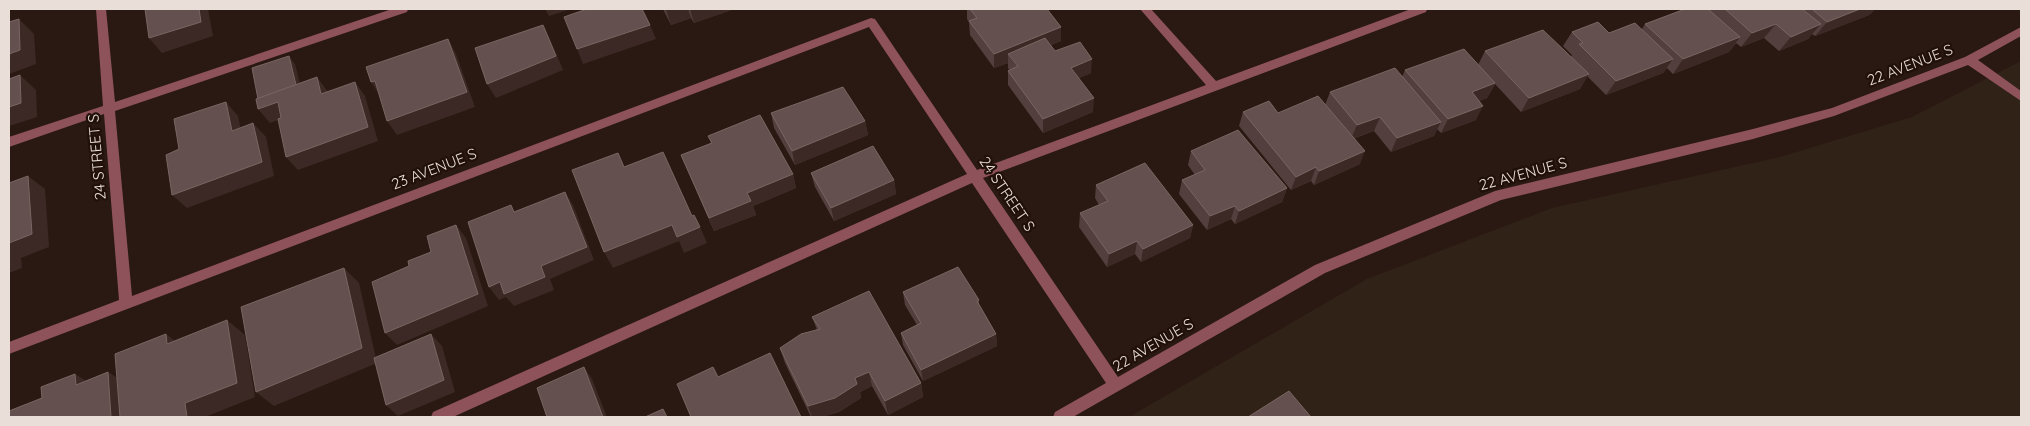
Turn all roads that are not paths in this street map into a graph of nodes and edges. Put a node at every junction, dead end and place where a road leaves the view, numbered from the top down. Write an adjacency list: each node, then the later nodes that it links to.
1 (101, 9): 10 (street, 24 STREET S)
2 (403, 9): 10 (street)
3 (1145, 9): 8 (street)
4 (1422, 9): 8 (street)
5 (871, 22): 12 (street, 24 STREET S); 13 (street, 23 AVENUE S)
6 (2021, 31): 7 (street, 22 AVENUE S)
7 (1969, 60): 9 (street); 15 (street, 22 AVENUE S)
8 (1214, 87): 12 (street)
9 (2021, 97)
10 (109, 108): 11 (street); 13 (street, 24 STREET S)
11 (9, 142)
12 (975, 176): 15 (street, 24 STREET S); 16 (street)
13 (126, 303): 14 (street, 23 AVENUE S)
14 (9, 348)
15 (1115, 385): 17 (street, 22 AVENUE S)
16 (438, 417)
17 (1060, 417)

